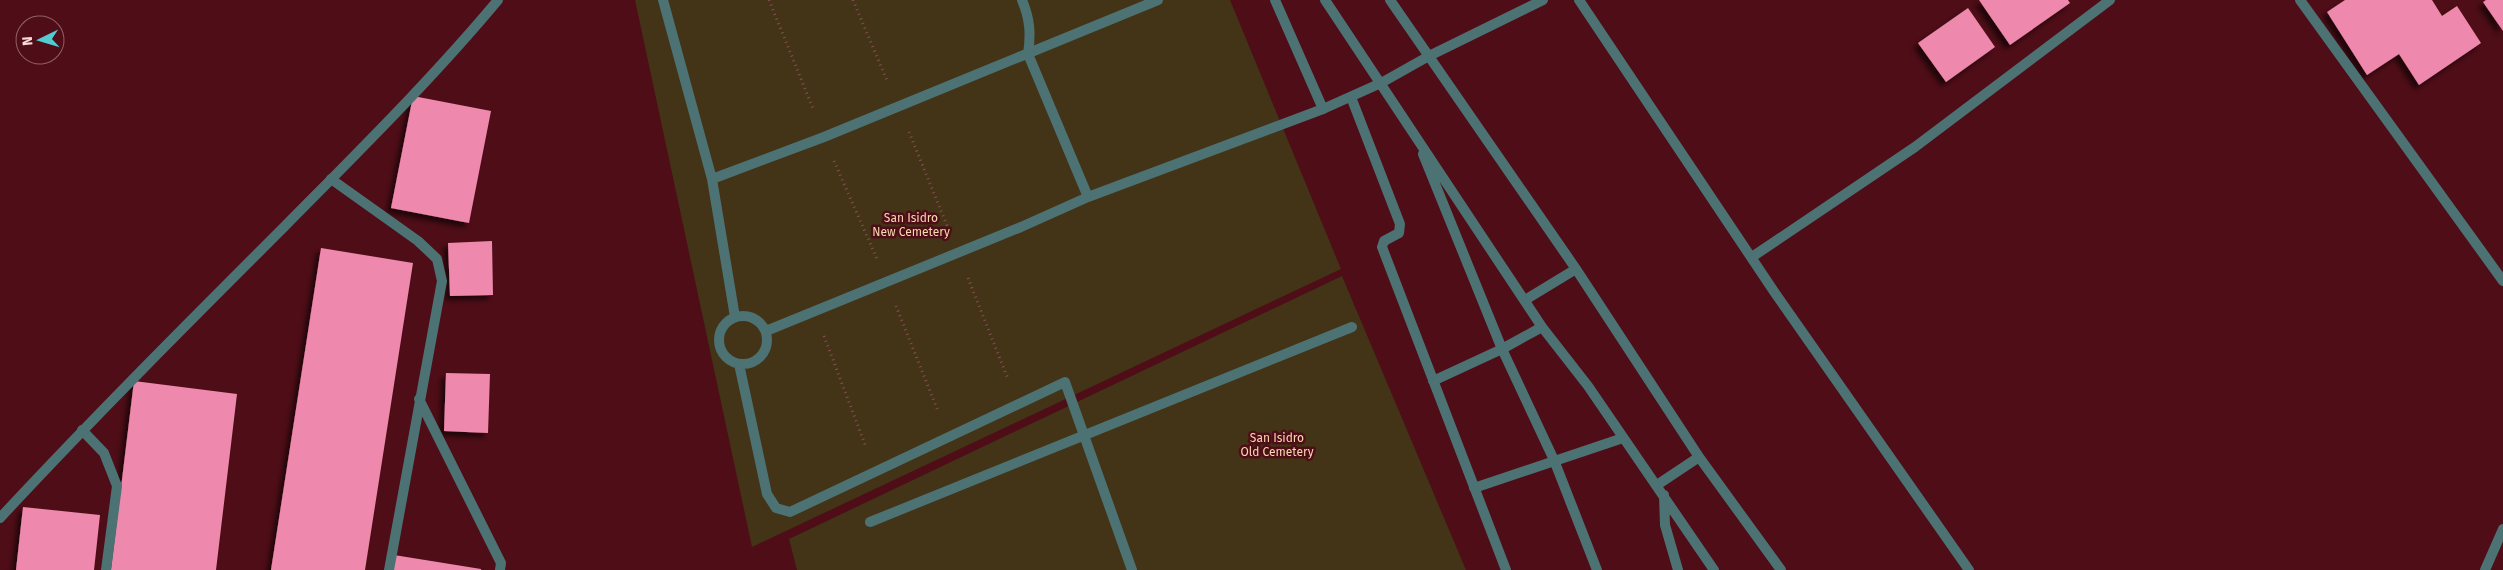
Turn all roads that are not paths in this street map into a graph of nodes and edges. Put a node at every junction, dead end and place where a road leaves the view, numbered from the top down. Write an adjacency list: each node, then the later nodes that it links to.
1 (498, 0): 18 (street)
2 (664, 0): 19 (street)
3 (1022, 0): 12 (street)
4 (1158, 0): 12 (street)
5 (1275, 0): 16 (street)
6 (1325, 0): 14 (street)
7 (1390, 0): 13 (street)
8 (1543, 0): 13 (street)
9 (1579, 0): 21 (street)
10 (2110, 0): 21 (street)
11 (2300, 0): 23 (street)
12 (1028, 54): 19 (street); 20 (street)
13 (1429, 56): 14 (street); 22 (street)
14 (1381, 82): 15 (street); 17 (street)
15 (1351, 97): 16 (street); 31 (street)
16 (1322, 109): 20 (street)
17 (1413, 131): 24 (street); 29 (street)
18 (332, 179): 32 (street); 33 (street)
19 (712, 179): 25 (street)
20 (1088, 197): 28 (street)
21 (1752, 257): 52 (street)
22 (1576, 269): 24 (street); 36 (street)
23 (2503, 280)
24 (1525, 300): 27 (street)
25 (735, 317): 28 (street); 30 (street)
26 (1352, 327): 34 (street)
27 (1542, 327): 29 (street); 35 (street)
28 (766, 331): 30 (street)
29 (1502, 349): 31 (street); 37 (street)
30 (739, 364): 34 (street)
31 (1433, 381): 38 (street)
32 (419, 400): 44 (street); 45 (street)
33 (82, 430): 40 (street); 43 (street)
34 (1083, 434): 41 (street); 46 (street)
35 (1623, 438): 37 (street); 39 (street)
36 (1699, 457): 39 (street); 51 (street)
37 (1554, 460): 38 (street); 48 (street)
38 (1474, 488): 47 (street)
39 (1660, 490): 49 (street); 50 (street)
40 (0, 518)
41 (870, 522)
42 (2503, 529): 53 (street)
43 (106, 570)
44 (389, 570)
45 (500, 570)
46 (1132, 570)
47 (1506, 570)
48 (1597, 570)
49 (1678, 570)
50 (1714, 570)
51 (1781, 570)
52 (1969, 570)
53 (2485, 570)

